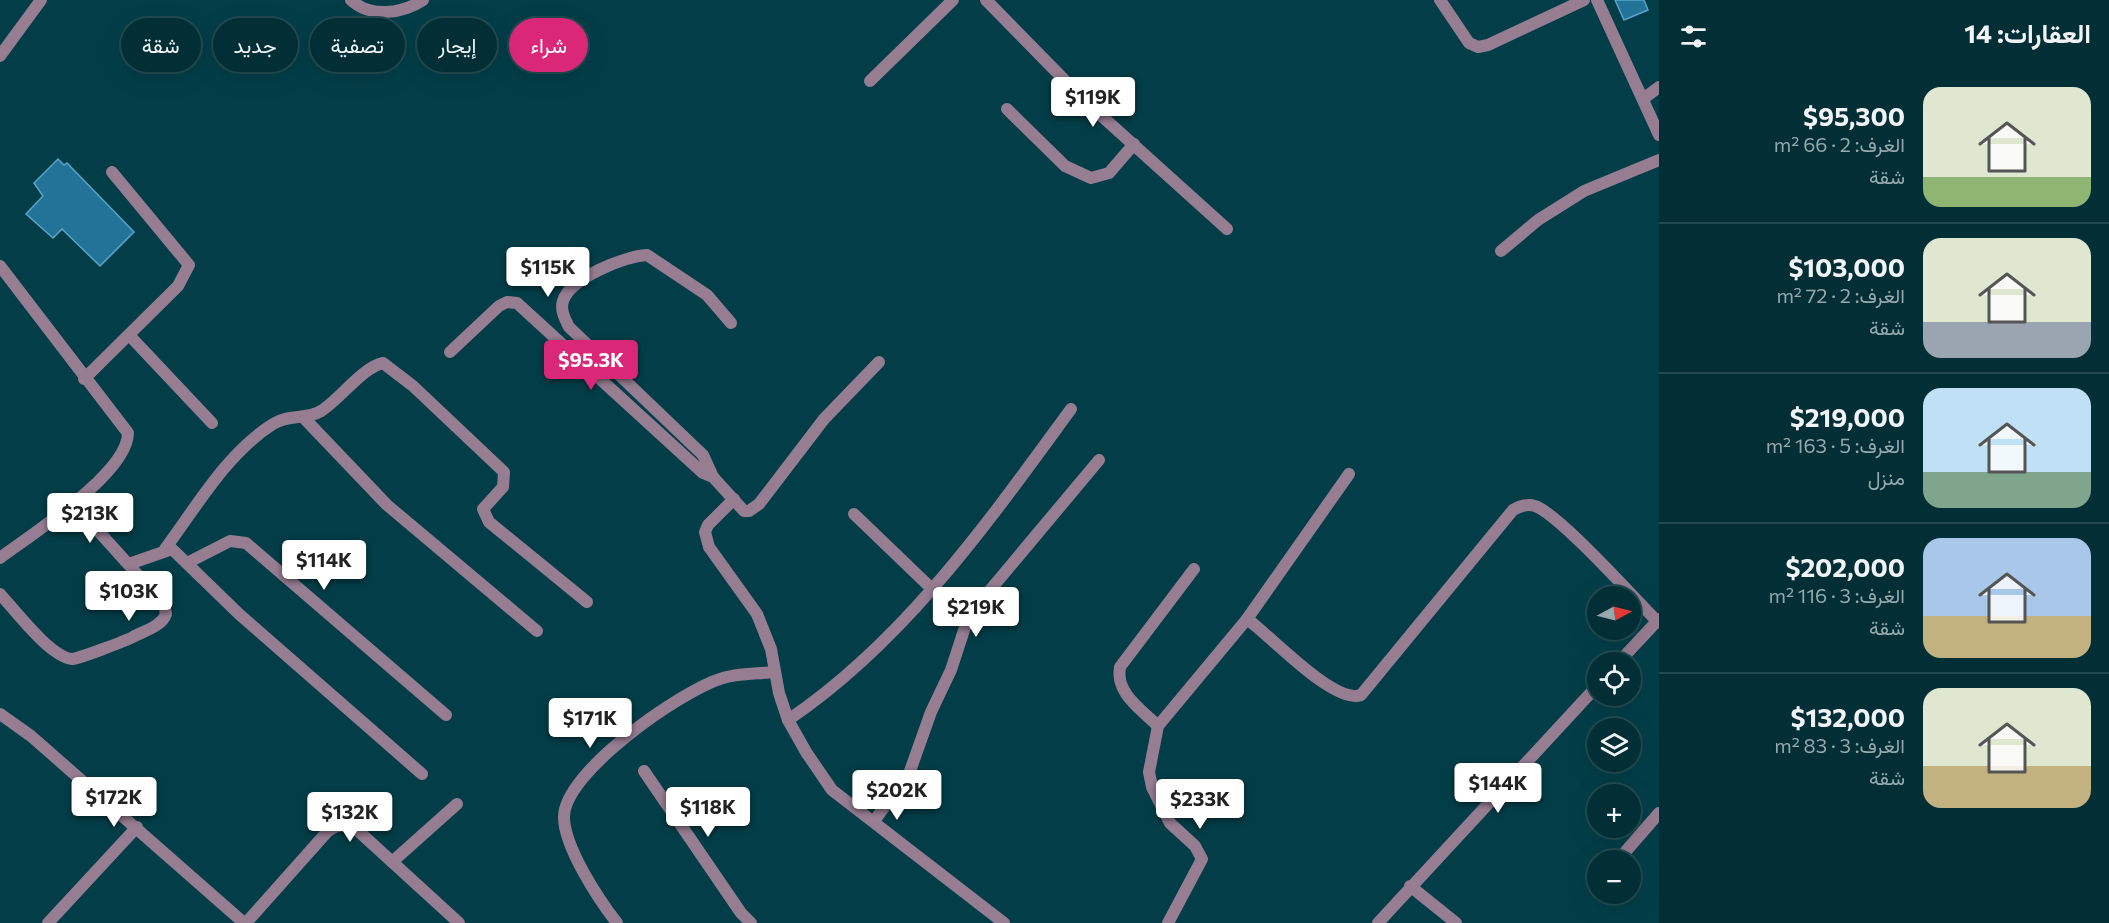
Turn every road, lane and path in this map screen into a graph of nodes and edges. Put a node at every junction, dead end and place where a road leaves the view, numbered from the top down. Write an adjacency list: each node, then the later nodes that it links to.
1 (41, 0): 9 (street)
2 (351, 0): 3 (street)
3 (423, 0)
4 (953, 0): 10 (street)
5 (986, 0): 15 (street)
6 (1440, 0): 7 (street)
7 (1584, 0)
8 (1597, 0): 12 (street)
9 (0, 56)
10 (870, 81)
11 (1659, 87): 12 (street)
12 (1643, 99): 14 (street)
13 (1006, 109): 15 (street)
14 (1659, 135)
15 (1134, 144): 18 (street)
16 (1659, 160): 19 (street)
17 (112, 172): 22 (street)
18 (1227, 229)
19 (1501, 251)
20 (0, 266): 25 (street)
21 (731, 323): 31 (street)
22 (129, 335): 25 (street); 28 (street)
23 (450, 352): 31 (street)
24 (879, 362): 32 (street)
25 (84, 379): 33 (street)
26 (1071, 409): 40 (street)
27 (303, 417): 35 (street); 42 (street); 45 (street)
28 (212, 423)
29 (1099, 460): 57 (street)
30 (1349, 474): 43 (street)
31 (712, 477): 32 (street)
32 (734, 499): 47 (street)
33 (74, 504): 36 (street); 38 (street)
34 (854, 514): 40 (street)
35 (165, 549): 37 (street); 38 (street)
36 (0, 558)
37 (187, 562): 50 (street); 54 (street)
38 (129, 564): 41 (street)
39 (1194, 569): 52 (street)
40 (931, 588): 51 (street)
41 (0, 594)
42 (587, 602)
43 (1246, 619): 44 (street); 52 (street)
44 (1658, 620): 46 (street)
45 (537, 631)
46 (1628, 652)
47 (774, 672): 51 (street); 65 (street)
48 (1587, 697): 61 (street)
49 (0, 714): 58 (street)
50 (447, 716)
51 (788, 720): 57 (street)
52 (1158, 726): 68 (street)
53 (644, 771): 66 (street)
54 (422, 774)
55 (457, 804): 60 (street)
56 (1659, 813): 59 (street)
57 (874, 821): 67 (street)
58 (137, 827): 62 (street); 63 (street)
59 (1627, 850)
60 (392, 861): 63 (street); 64 (street)
61 (1410, 886): 69 (street); 70 (street)
62 (48, 923)
63 (245, 923)
64 (459, 923)
65 (617, 923)
66 (751, 923)
67 (1004, 923)
68 (1168, 923)
69 (1378, 923)
70 (1456, 923)

